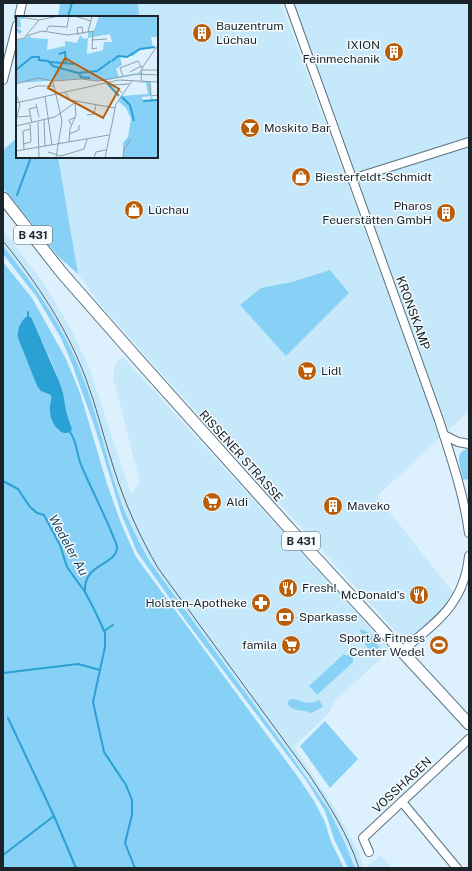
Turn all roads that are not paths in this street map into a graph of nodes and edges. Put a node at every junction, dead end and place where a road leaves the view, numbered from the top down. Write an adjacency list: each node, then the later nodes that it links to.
1 (22, 3): 3 (street)
2 (288, 3): 7 (street, KRONSKAMP)
3 (19, 16)
4 (16, 29): 5 (street)
5 (3, 80)
6 (469, 142): 7 (street)
7 (352, 179): 9 (street, KRONSKAMP)
8 (3, 198): 14 (main road, RISSENER STRASSE / B 431)
9 (444, 435): 10 (street); 11 (street, KRONSKAMP)
10 (467, 443): 11 (street)
11 (452, 462): 12 (street, KRONSKAMP)
12 (469, 533)
13 (469, 556): 14 (street)
14 (402, 651): 15 (main road, RISSENER STRASSE / B 431)
15 (469, 724)
16 (469, 739): 17 (street, VOSSHAGEN)
17 (402, 802): 18 (street, VOSSHAGEN); 19 (street)
18 (369, 852)
19 (457, 868)

